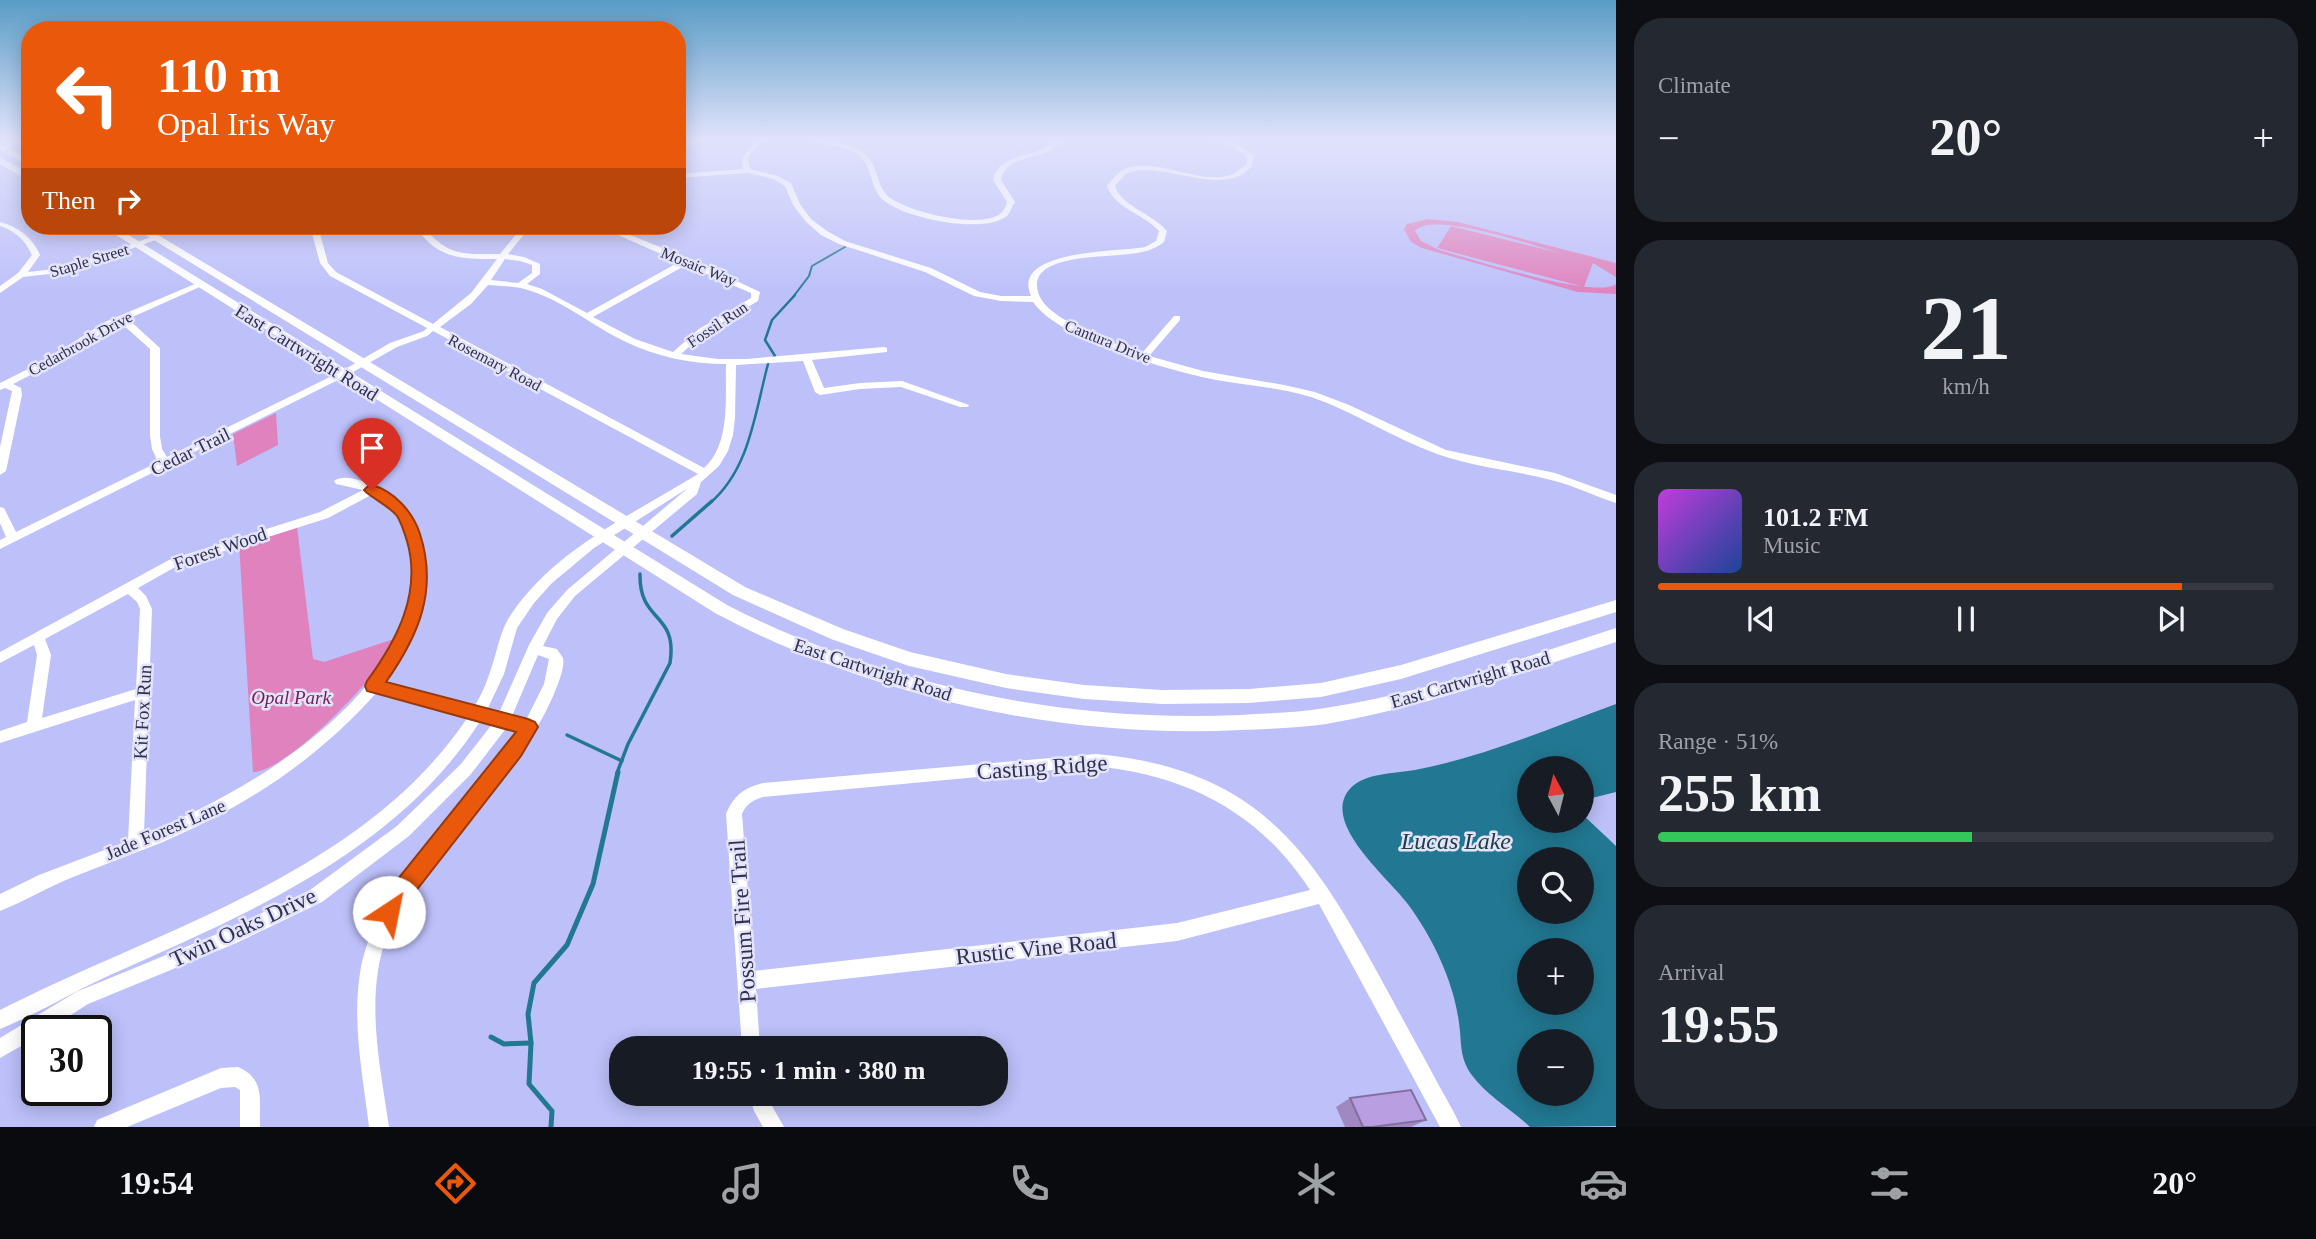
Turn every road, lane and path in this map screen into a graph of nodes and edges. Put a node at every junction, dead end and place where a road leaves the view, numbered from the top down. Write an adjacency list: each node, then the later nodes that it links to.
1 (790, 192): 24 (street)
2 (880, 192): 3 (street)
3 (1004, 192)
4 (1112, 192): 24 (street)
5 (0, 223): 6 (street)
6 (21, 234)
7 (22, 235): 18 (street)
8 (122, 235): 15 (main road, East Cartwright Road)
9 (152, 235): 14 (main road, East Cartwright Road)
10 (316, 235): 28 (street, Rosemary Road)
11 (424, 235): 16 (street)
12 (516, 235): 16 (street, Cedar Trail)
13 (624, 235): 17 (street, Mosaic Way)
14 (157, 238): 15 (street, Staple Street); 34 (main road, East Cartwright Road)
15 (138, 245): 18 (street, Staple Street); 20 (main road, East Cartwright Road)
16 (501, 258): 19 (street, Cedar Trail); 21 (street)
17 (687, 261): 23 (street, Mosaic Way); 25 (street)
18 (21, 275): 22 (street)
19 (486, 282): 21 (street); 28 (street, Cedar Trail)
20 (200, 285): 26 (street, Cedarbrook Drive); 35 (main road, East Cartwright Road)
21 (520, 285): 25 (street)
22 (0, 290)
23 (756, 292): 30 (street, Fossil Run)
24 (1033, 299): 32 (street, Cantura Drive)
25 (586, 317): 30 (street)
26 (121, 318): 36 (street, Cedarbrook Drive); 38 (street)
27 (1177, 318): 32 (street)
28 (428, 332): 34 (street, Cedar Trail); 40 (street, Rosemary Road)
29 (884, 350): 31 (street)
30 (675, 355): 33 (street)
31 (806, 356): 33 (street); 37 (street)
32 (1144, 356): 44 (street, Cantura Drive)
33 (731, 361): 40 (street, Twin Oaks Drive)
34 (362, 364): 35 (street, Cedar Trail); 46 (main road, East Cartwright Road)
35 (343, 374): 38 (street, Cedar Trail); 48 (main road, East Cartwright Road)
36 (3, 386): 39 (street)
37 (964, 405)
38 (164, 463): 49 (street, Cedar Trail)
39 (0, 471)
40 (705, 473): 42 (street, Twin Oaks Drive)
41 (340, 481): 43 (street, Jade Forest Lane)
42 (695, 482): 46 (street, Twin Oaks Drive); 47 (street, Twin Oaks Drive)
43 (372, 490): 52 (street, Forest Wood); 58 (street, Jade Forest Lane)
44 (1616, 499)
45 (0, 511): 49 (street)
46 (626, 523): 47 (main road, East Cartwright Road); 48 (street, Twin Oaks Drive)
47 (643, 535): 51 (street, Twin Oaks Drive); 53 (main road, East Cartwright Road)
48 (605, 537): 51 (main road, East Cartwright Road); 60 (street, Twin Oaks Drive)
49 (13, 538): 50 (street, Cedar Trail)
50 (0, 545)
51 (625, 549): 54 (main road, East Cartwright Road); 56 (street, Twin Oaks Drive)
52 (128, 587): 55 (street, Forest Wood); 59 (street, Kit Fox Run)
53 (1616, 606)
54 (1616, 635)
55 (38, 637): 57 (street, Forest Wood); 62 (street)
56 (534, 649): 61 (street, Twin Oaks Drive); 63 (street)
57 (0, 658)
58 (374, 686): 60 (street); 66 (street, Jade Forest Lane)
59 (143, 692): 62 (street); 66 (street, Kit Fox Run)
60 (479, 714): 61 (street); 70 (street, Twin Oaks Drive)
61 (503, 720): 63 (street); 72 (street, Twin Oaks Drive)
62 (34, 726): 64 (street)
63 (528, 727): 76 (street)
64 (0, 737)
65 (743, 797): 67 (street, Casting Ridge); 69 (street, Possum Fire Trail)
66 (136, 844): 68 (street, Jade Forest Lane)
67 (1323, 895): 69 (street, Rustic Vine Road); 78 (street, Casting Ridge)
68 (0, 903)
69 (746, 981): 71 (street, Possum Fire Trail)
70 (0, 1020)
71 (750, 1036)
72 (0, 1049)
73 (763, 1106): 77 (street)
74 (106, 1127): 75 (street)
75 (250, 1127)
76 (379, 1127)
77 (774, 1127)
78 (1451, 1127)

